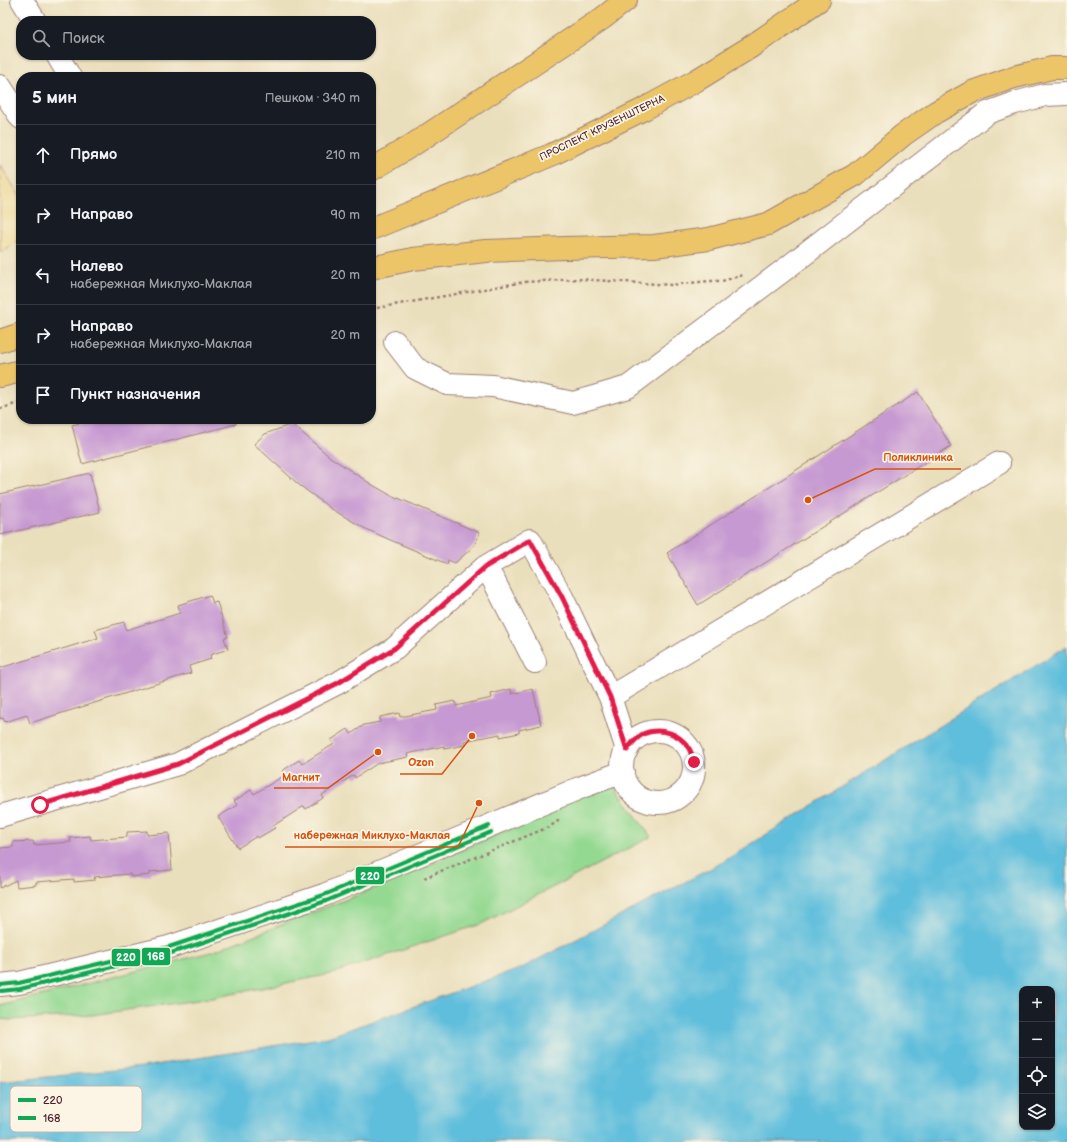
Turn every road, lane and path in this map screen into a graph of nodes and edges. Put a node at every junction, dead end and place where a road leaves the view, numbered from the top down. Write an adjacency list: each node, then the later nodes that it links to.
1 (22, 0): 5 (street)
2 (603, 0): 12 (main road)
3 (626, 0): 12 (main road)
4 (819, 0): 14 (main road, ПРОСПЕКТ КРУЗЕНШТЕРНА)
5 (32, 16)
6 (60, 60): 8 (street)
7 (1067, 68): 15 (main road)
8 (67, 72)
9 (0, 86): 11 (street)
10 (1067, 94): 18 (street)
11 (16, 110)
12 (414, 144): 13 (main road)
13 (376, 167)
14 (376, 227)
15 (376, 267)
16 (16, 336): 17 (main road)
17 (0, 341)
18 (395, 342)
19 (16, 371): 20 (main road)
20 (0, 376)
21 (16, 404): 22 (path)
22 (0, 409)
23 (999, 463): 26 (street)
24 (485, 567): 25 (street); 26 (street); 30 (street)
25 (535, 662)
26 (610, 697): 27 (street)
27 (627, 750): 28 (street); 28 (street)
28 (623, 772): 32 (street)
29 (566, 814): 31 (path)
30 (0, 816)
31 (424, 878)
32 (0, 985)

